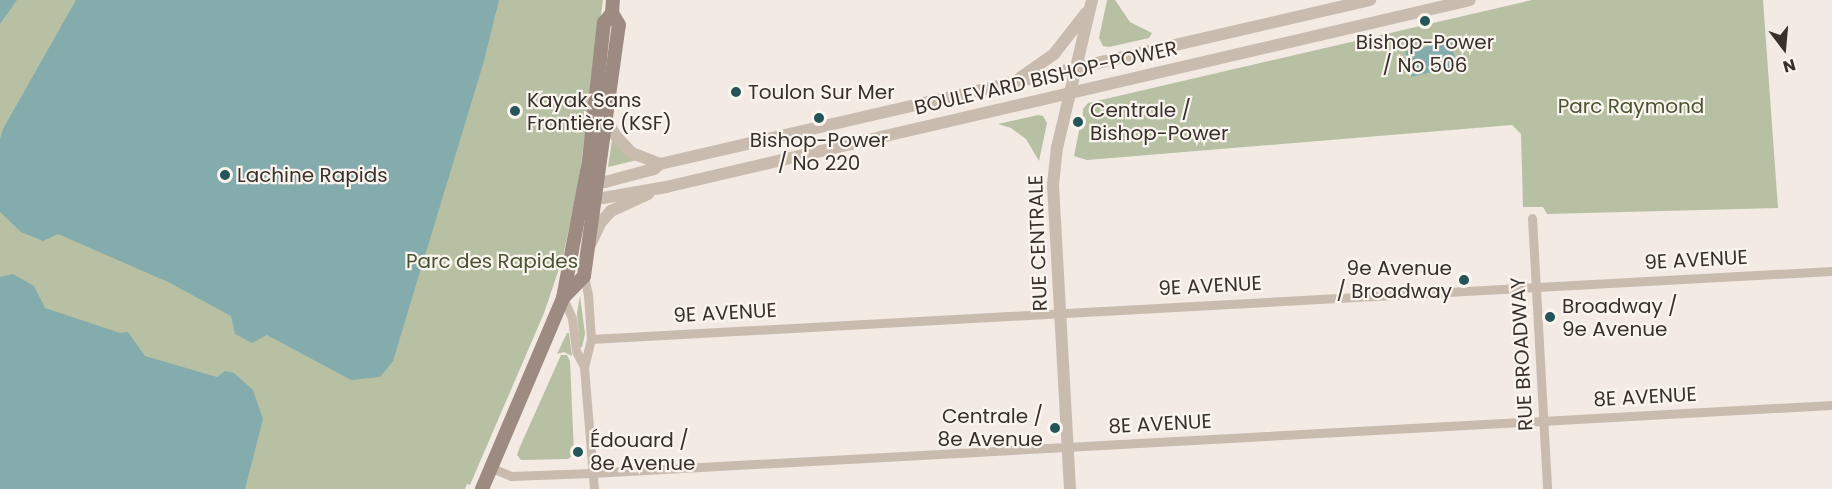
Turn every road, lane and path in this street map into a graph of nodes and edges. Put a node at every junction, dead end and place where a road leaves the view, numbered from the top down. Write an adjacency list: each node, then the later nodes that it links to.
1 (1370, 0): 5 (street, BOULEVARD BISHOP-POWER)
2 (1470, 0): 7 (street, BOULEVARD BISHOP-POWER)
3 (1091, 2): 5 (street, RUE CENTRALE); 6 (street)
4 (613, 6): 8 (main road); 10 (main road)
5 (1075, 69): 6 (street, BOULEVARD BISHOP-POWER); 7 (street, RUE CENTRALE)
6 (1007, 85): 9 (street, BOULEVARD BISHOP-POWER)
7 (1069, 93): 11 (street, BOULEVARD BISHOP-POWER); 19 (street, RUE CENTRALE)
8 (607, 121): 9 (street); 10 (main road)
9 (660, 164): 10 (street, BOULEVARD BISHOP-POWER)
10 (592, 181): 12 (main road)
11 (663, 188): 12 (street, BOULEVARD BISHOP-POWER); 14 (street)
12 (587, 200): 14 (main road); 18 (main road)
13 (1533, 218): 17 (street, RUE BROADWAY)
14 (587, 252): 16 (main road)
15 (1832, 271): 17 (street, 9E AVENUE)
16 (584, 276): 18 (main road); 20 (street)
17 (1536, 287): 19 (street, 9E AVENUE); 23 (street, RUE BROADWAY)
18 (563, 298): 21 (street); 25 (main road)
19 (1060, 313): 20 (street, 9E AVENUE); 24 (street, RUE CENTRALE)
20 (591, 339): 21 (street)
21 (584, 367): 26 (street)
22 (1832, 405): 23 (street, 8E AVENUE)
23 (1543, 421): 24 (street, 8E AVENUE); 30 (street, RUE BROADWAY)
24 (1068, 447): 26 (street, 8E AVENUE); 29 (street, RUE CENTRALE)
25 (492, 468): 26 (street, 8E AVENUE); 27 (main road)
26 (592, 473): 28 (street)
27 (482, 489)
28 (594, 489)
29 (1070, 489)
30 (1547, 489)

